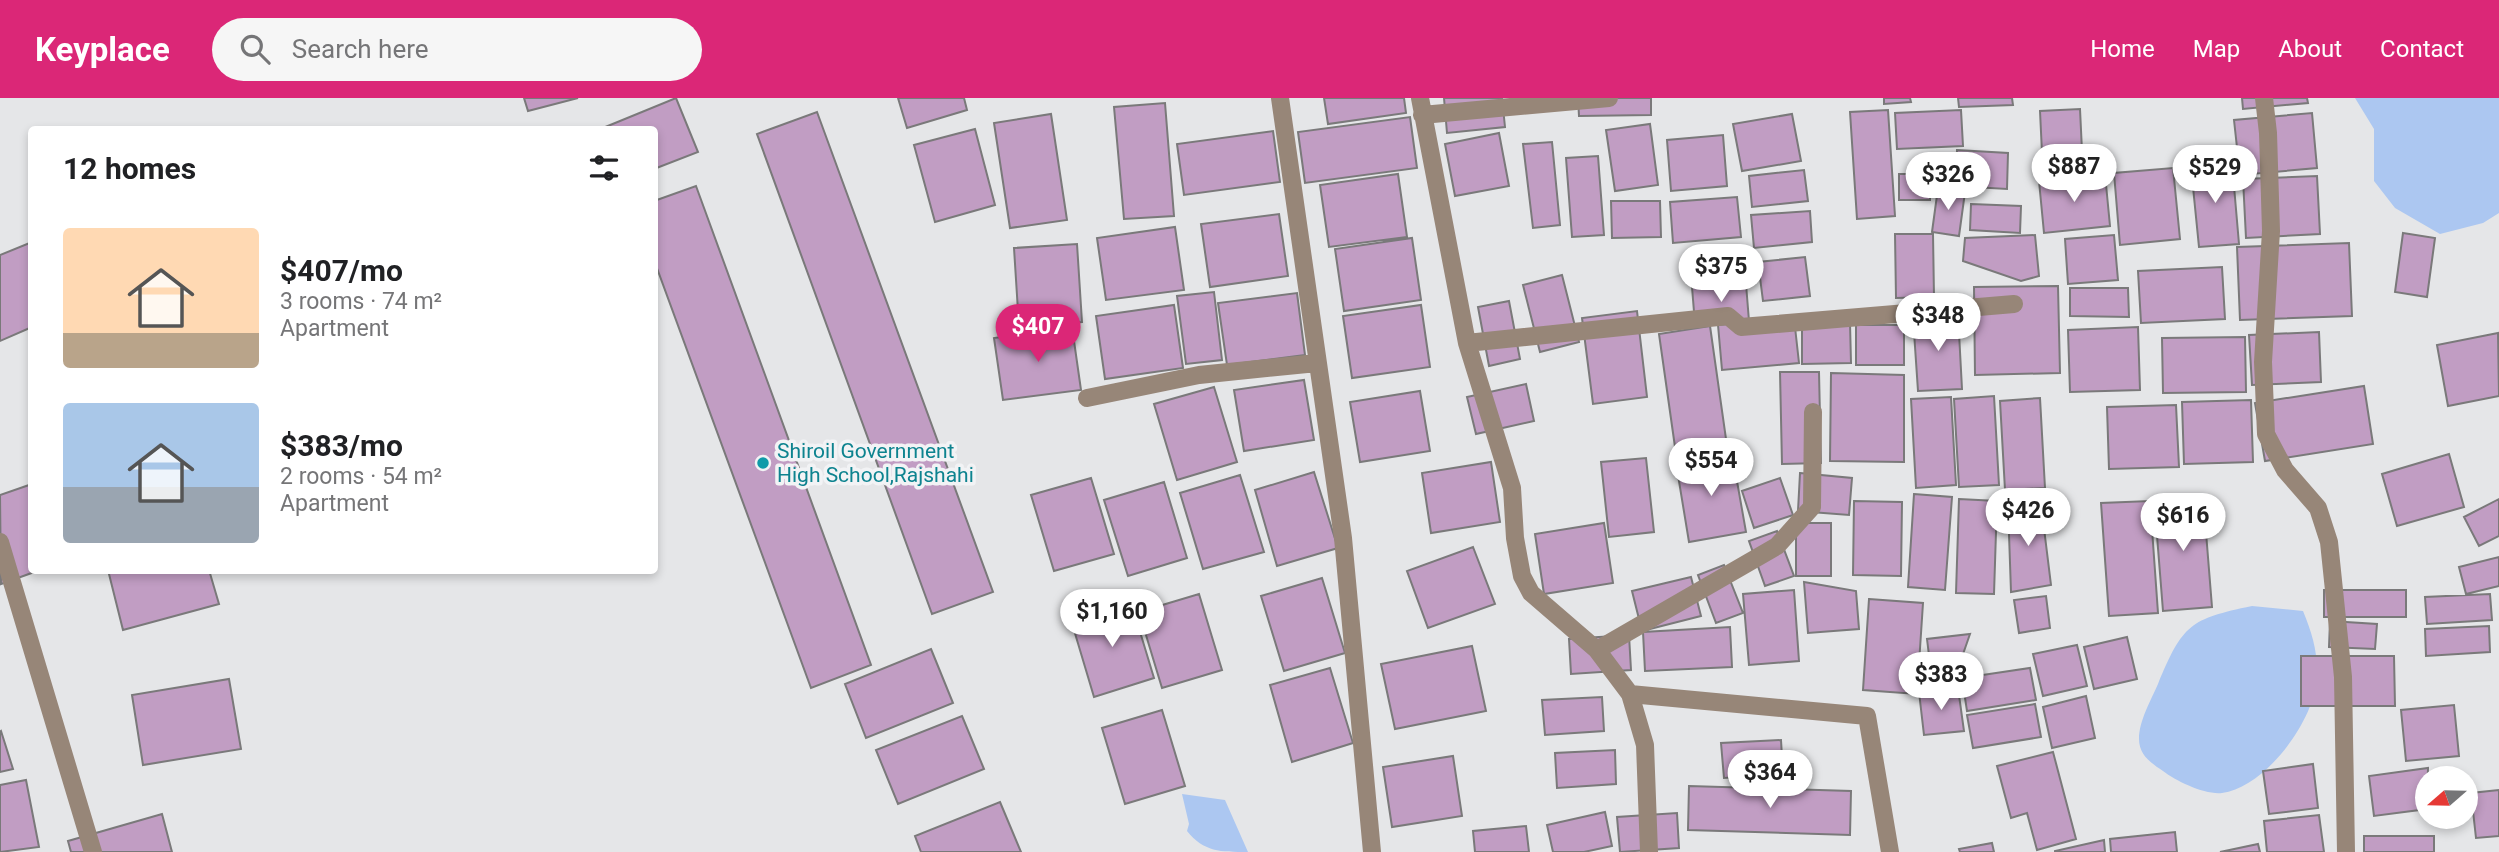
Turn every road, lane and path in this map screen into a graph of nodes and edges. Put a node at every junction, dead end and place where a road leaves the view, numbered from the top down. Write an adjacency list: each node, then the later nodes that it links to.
1 (1280, 98): 7 (street)
2 (1609, 98): 4 (street)
3 (2264, 98): 17 (street)
4 (1421, 106): 6 (street)
5 (2014, 304): 6 (street)
6 (1467, 343): 11 (street)
7 (1317, 363): 8 (street); 14 (street)
8 (1087, 398)
9 (1812, 412): 11 (street)
10 (0, 542): 13 (street)
11 (1597, 650): 12 (street)
12 (1630, 694): 15 (street); 16 (street)
13 (93, 852)
14 (1372, 852)
15 (1649, 852)
16 (1890, 852)
17 (2346, 852)

